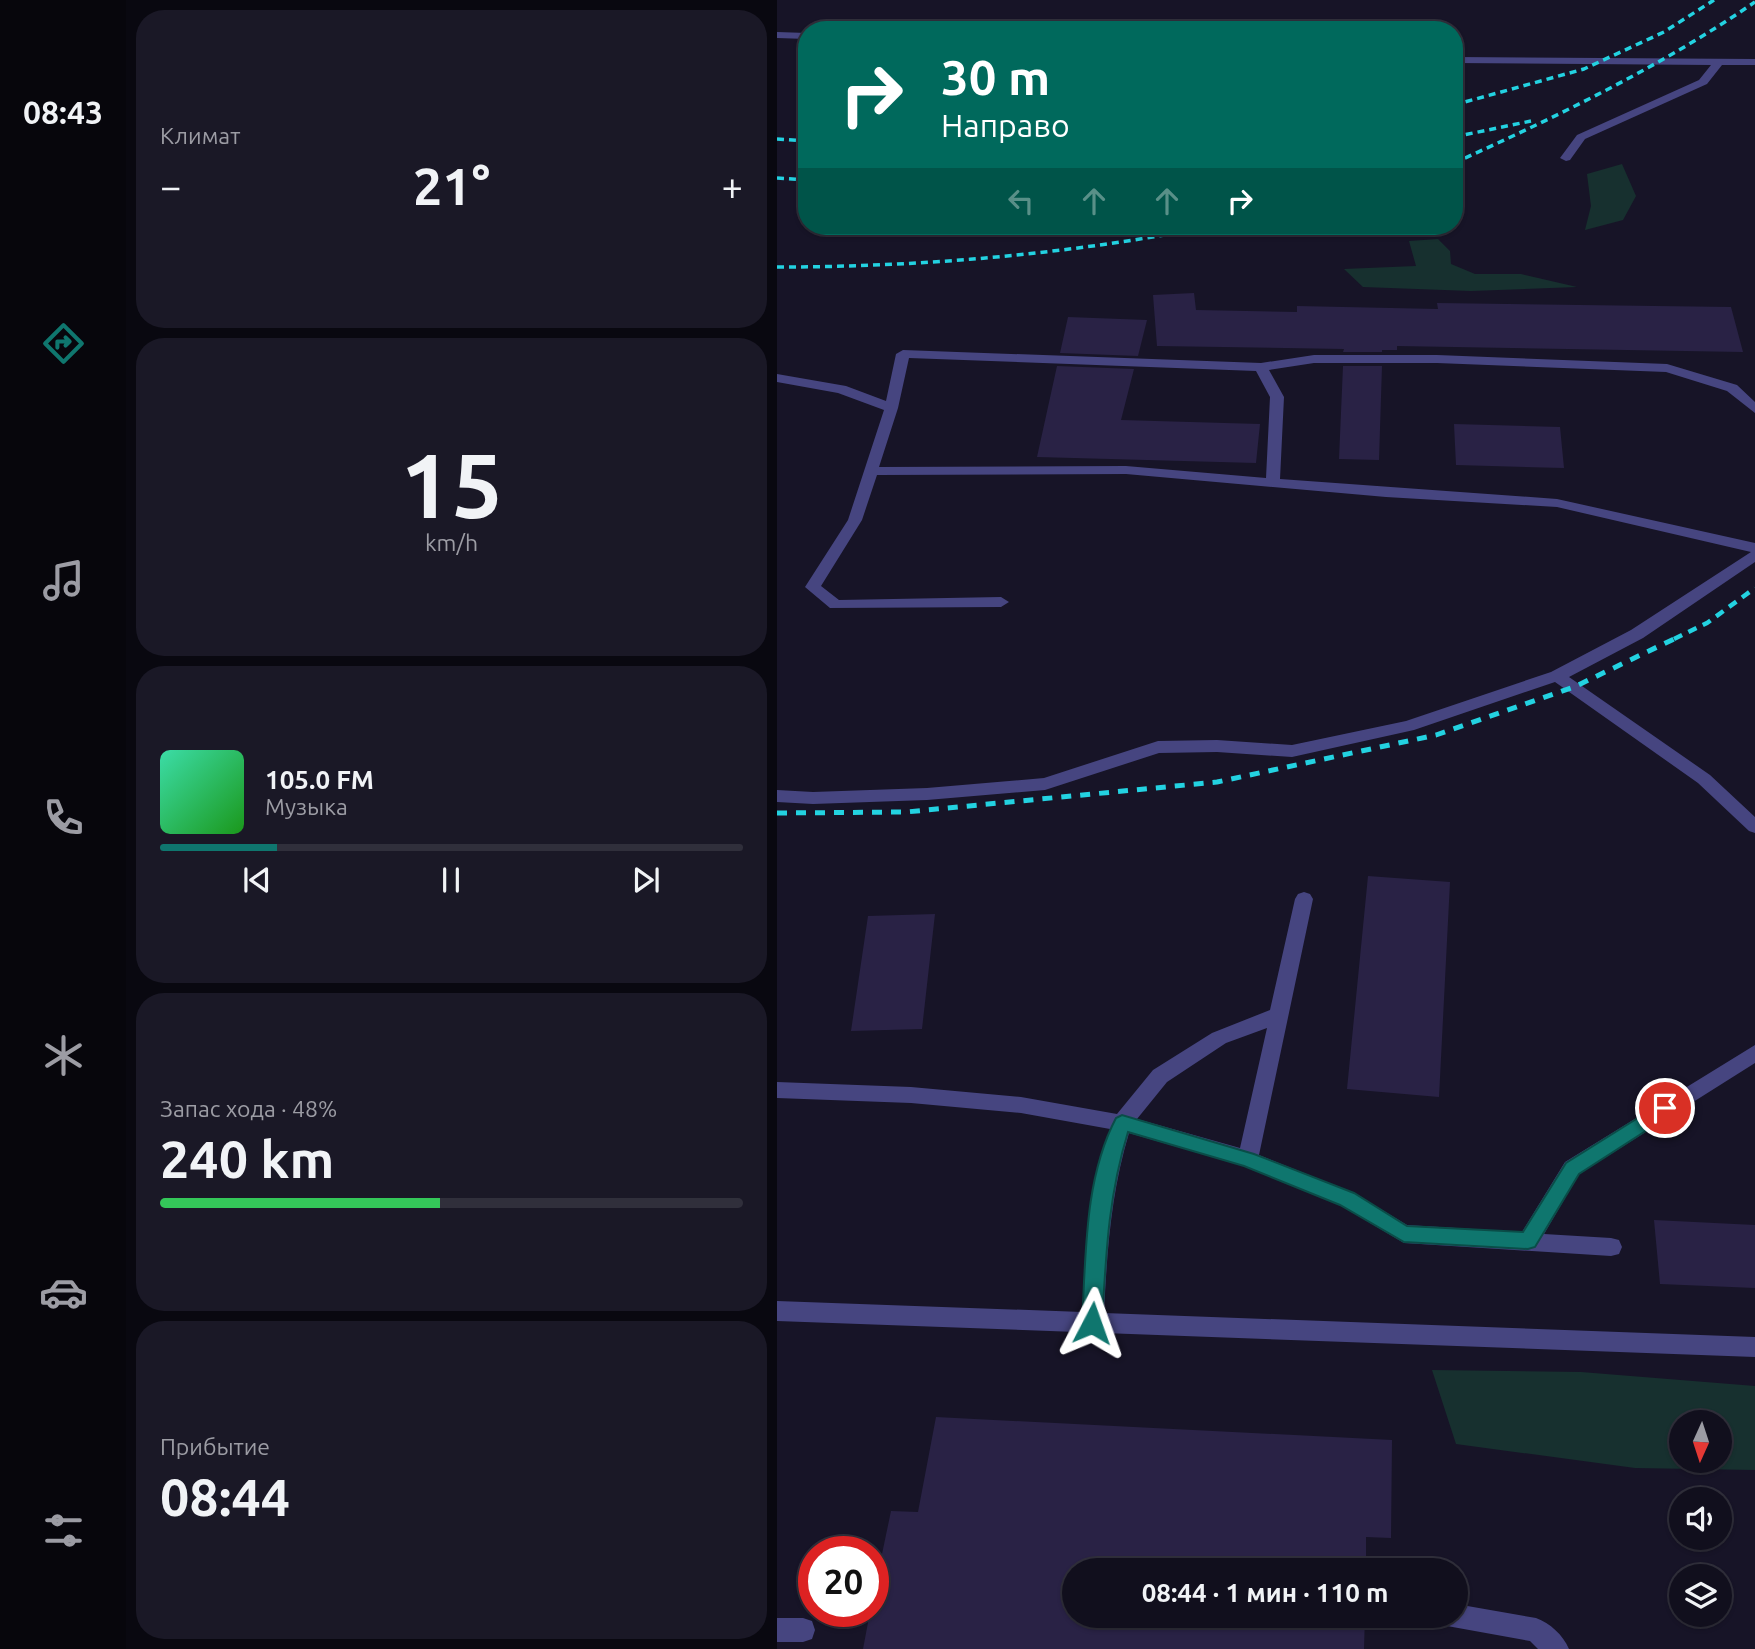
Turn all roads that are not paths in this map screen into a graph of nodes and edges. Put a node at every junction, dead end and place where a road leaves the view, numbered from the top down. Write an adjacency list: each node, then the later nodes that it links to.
1 (777, 35): 2 (street)
2 (798, 36)
3 (1463, 60): 5 (street)
4 (1755, 62): 5 (street)
5 (1718, 63): 6 (street)
6 (1566, 158)
7 (1261, 367): 9 (street); 10 (street); 12 (street)
8 (777, 378): 9 (street)
9 (891, 408): 11 (street)
10 (1755, 410)
11 (869, 471): 12 (street); 15 (street)
12 (1273, 483): 13 (street)
13 (1755, 548)
14 (1755, 555): 16 (street)
15 (1001, 602)
16 (1557, 676): 17 (street); 18 (street)
17 (777, 796)
18 (1755, 827)
19 (1304, 898): 20 (street)
20 (1279, 1015): 23 (street); 24 (street)
21 (1755, 1053): 25 (street)
22 (777, 1090): 23 (street)
23 (1122, 1123): 24 (street); 28 (street)
24 (1248, 1160): 25 (street)
25 (1528, 1241): 26 (street)
26 (1611, 1247)
27 (777, 1311): 28 (street)
28 (1092, 1323): 29 (street)
29 (1755, 1347)
30 (1468, 1619): 33 (street)
31 (777, 1630): 32 (street)
32 (803, 1630)
33 (1556, 1649)

